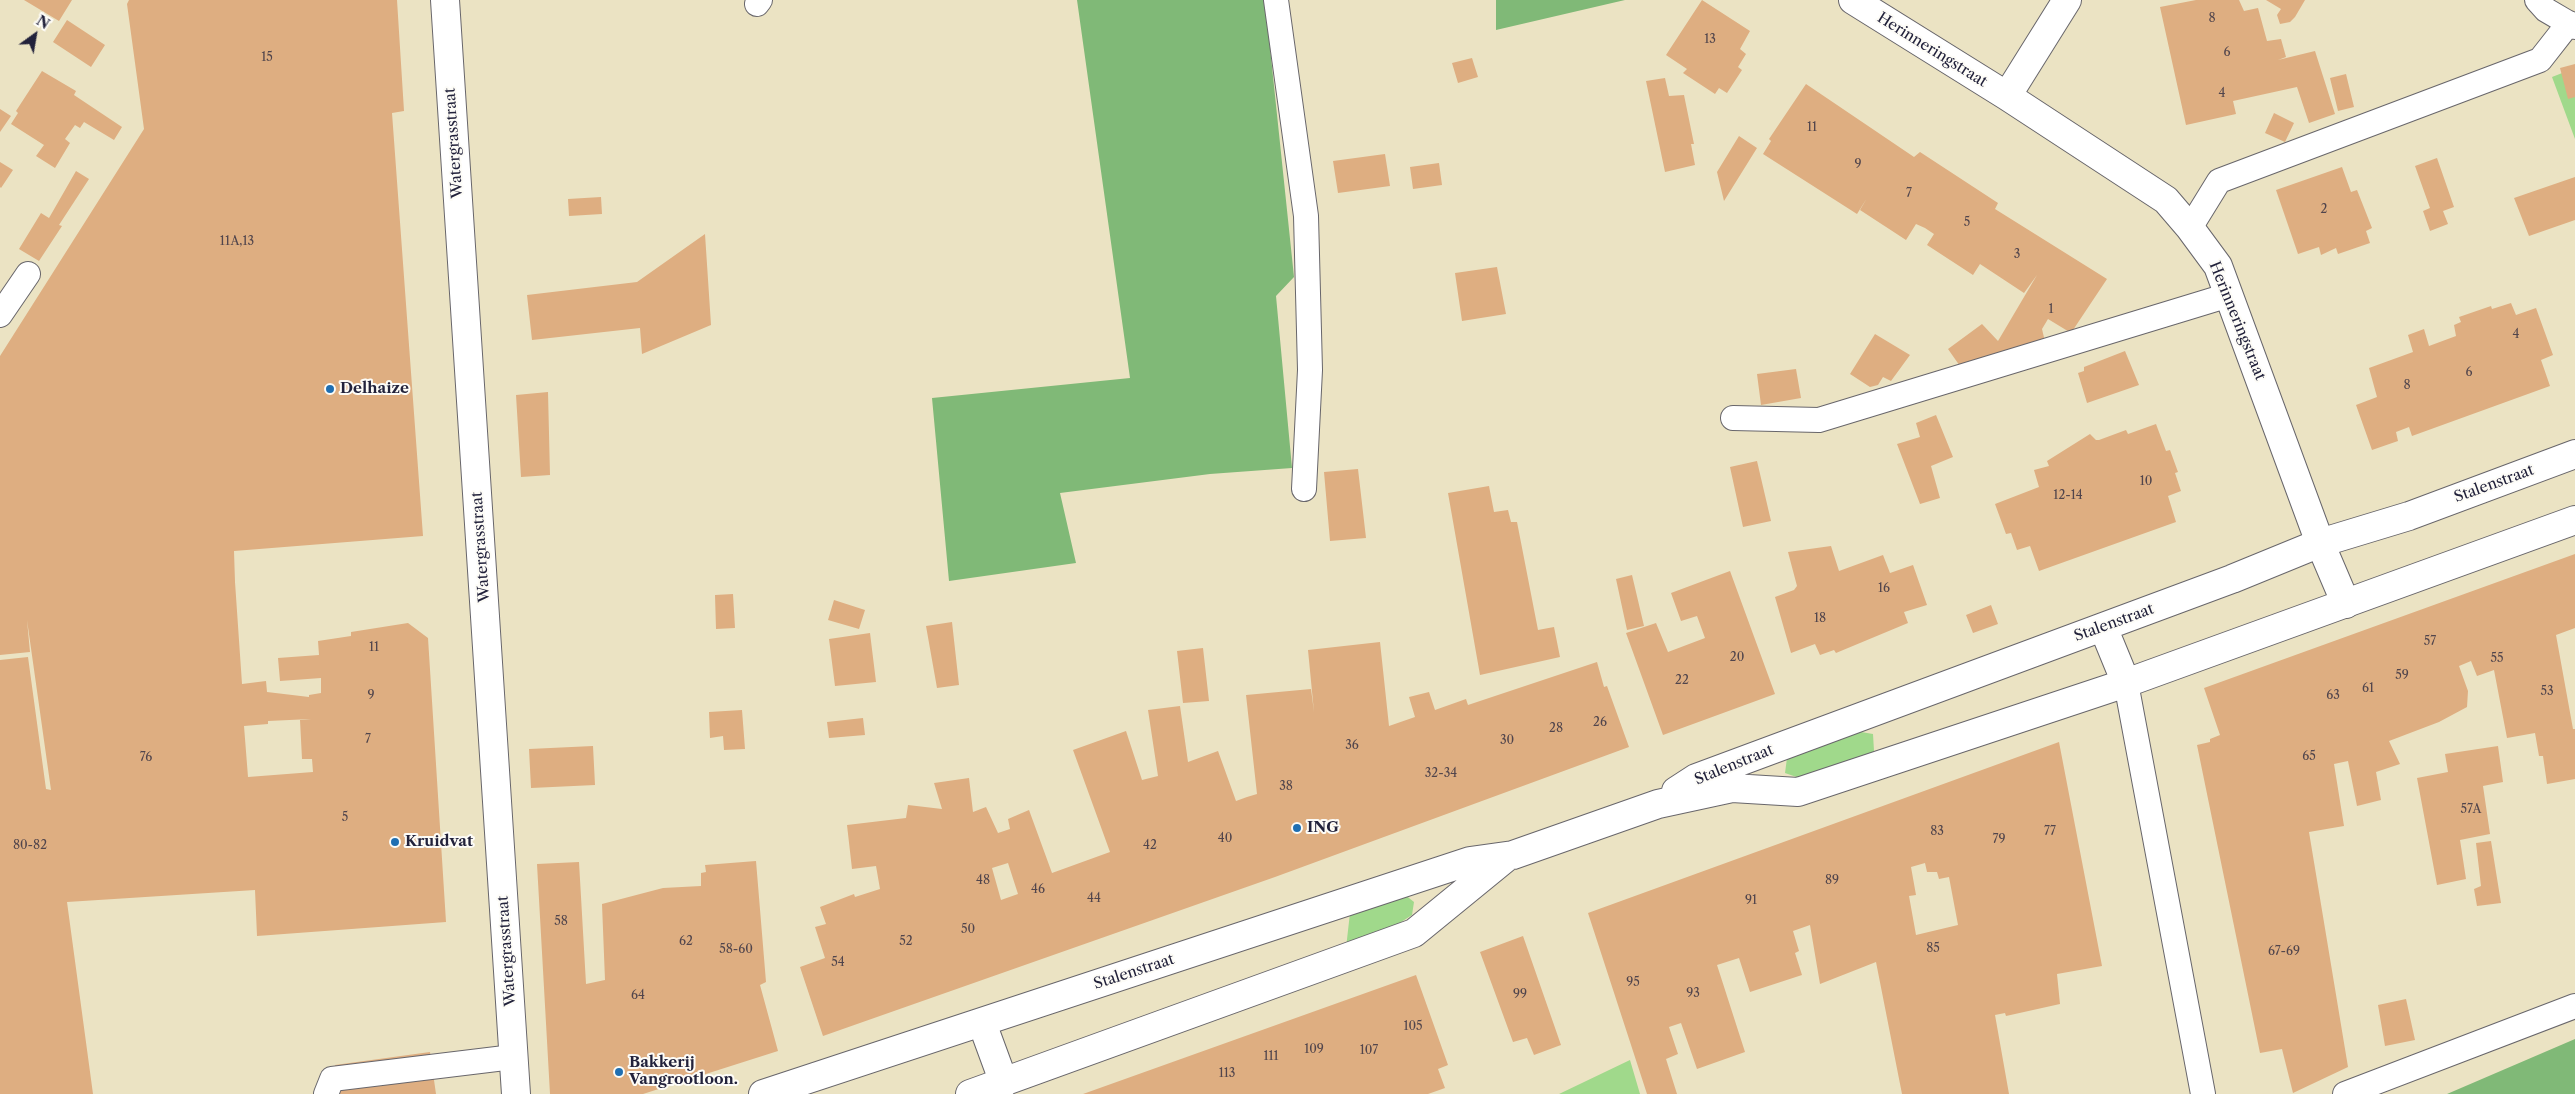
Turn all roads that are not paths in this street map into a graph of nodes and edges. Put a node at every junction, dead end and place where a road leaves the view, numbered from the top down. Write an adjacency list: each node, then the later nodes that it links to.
1 (445, 0): 24 (street, Watergrasstraat)
2 (1276, 0): 14 (lane)
3 (1853, 0): 7 (street, Herinneringstraat)
4 (2067, 0): 7 (street)
5 (2537, 0): 6 (lane)
6 (2572, 25): 8 (lane)
7 (2007, 96): 8 (street, Herinneringstraat)
8 (2190, 228): 10 (street, Herinneringstraat)
9 (28, 274): 11 (lane)
10 (2229, 295): 12 (lane); 16 (street, Herinneringstraat)
11 (0, 315)
12 (1733, 418)
13 (2575, 454): 16 (street, Stalenstraat)
14 (1304, 489)
15 (2575, 520): 17 (street, Stalenstraat)
16 (2320, 543): 17 (street, Herinneringstraat); 18 (street, Stalenstraat)
17 (2346, 604): 19 (street, Stalenstraat)
18 (2103, 626): 19 (street); 20 (street, Stalenstraat)
19 (2126, 683): 20 (street, Stalenstraat); 30 (lane)
20 (1658, 804): 21 (street, Stalenstraat)
21 (1507, 857): 23 (street, Stalenstraat); 25 (street, Stalenstraat)
22 (2575, 1006): 31 (lane)
23 (982, 1023): 25 (street); 28 (street, Stalenstraat)
24 (513, 1057): 26 (lane); 27 (street, Watergrasstraat)
25 (1006, 1089): 29 (street, Stalenstraat)
26 (326, 1094)
27 (516, 1094)
28 (763, 1094)
29 (970, 1094)
30 (2203, 1094)
31 (2345, 1094)

